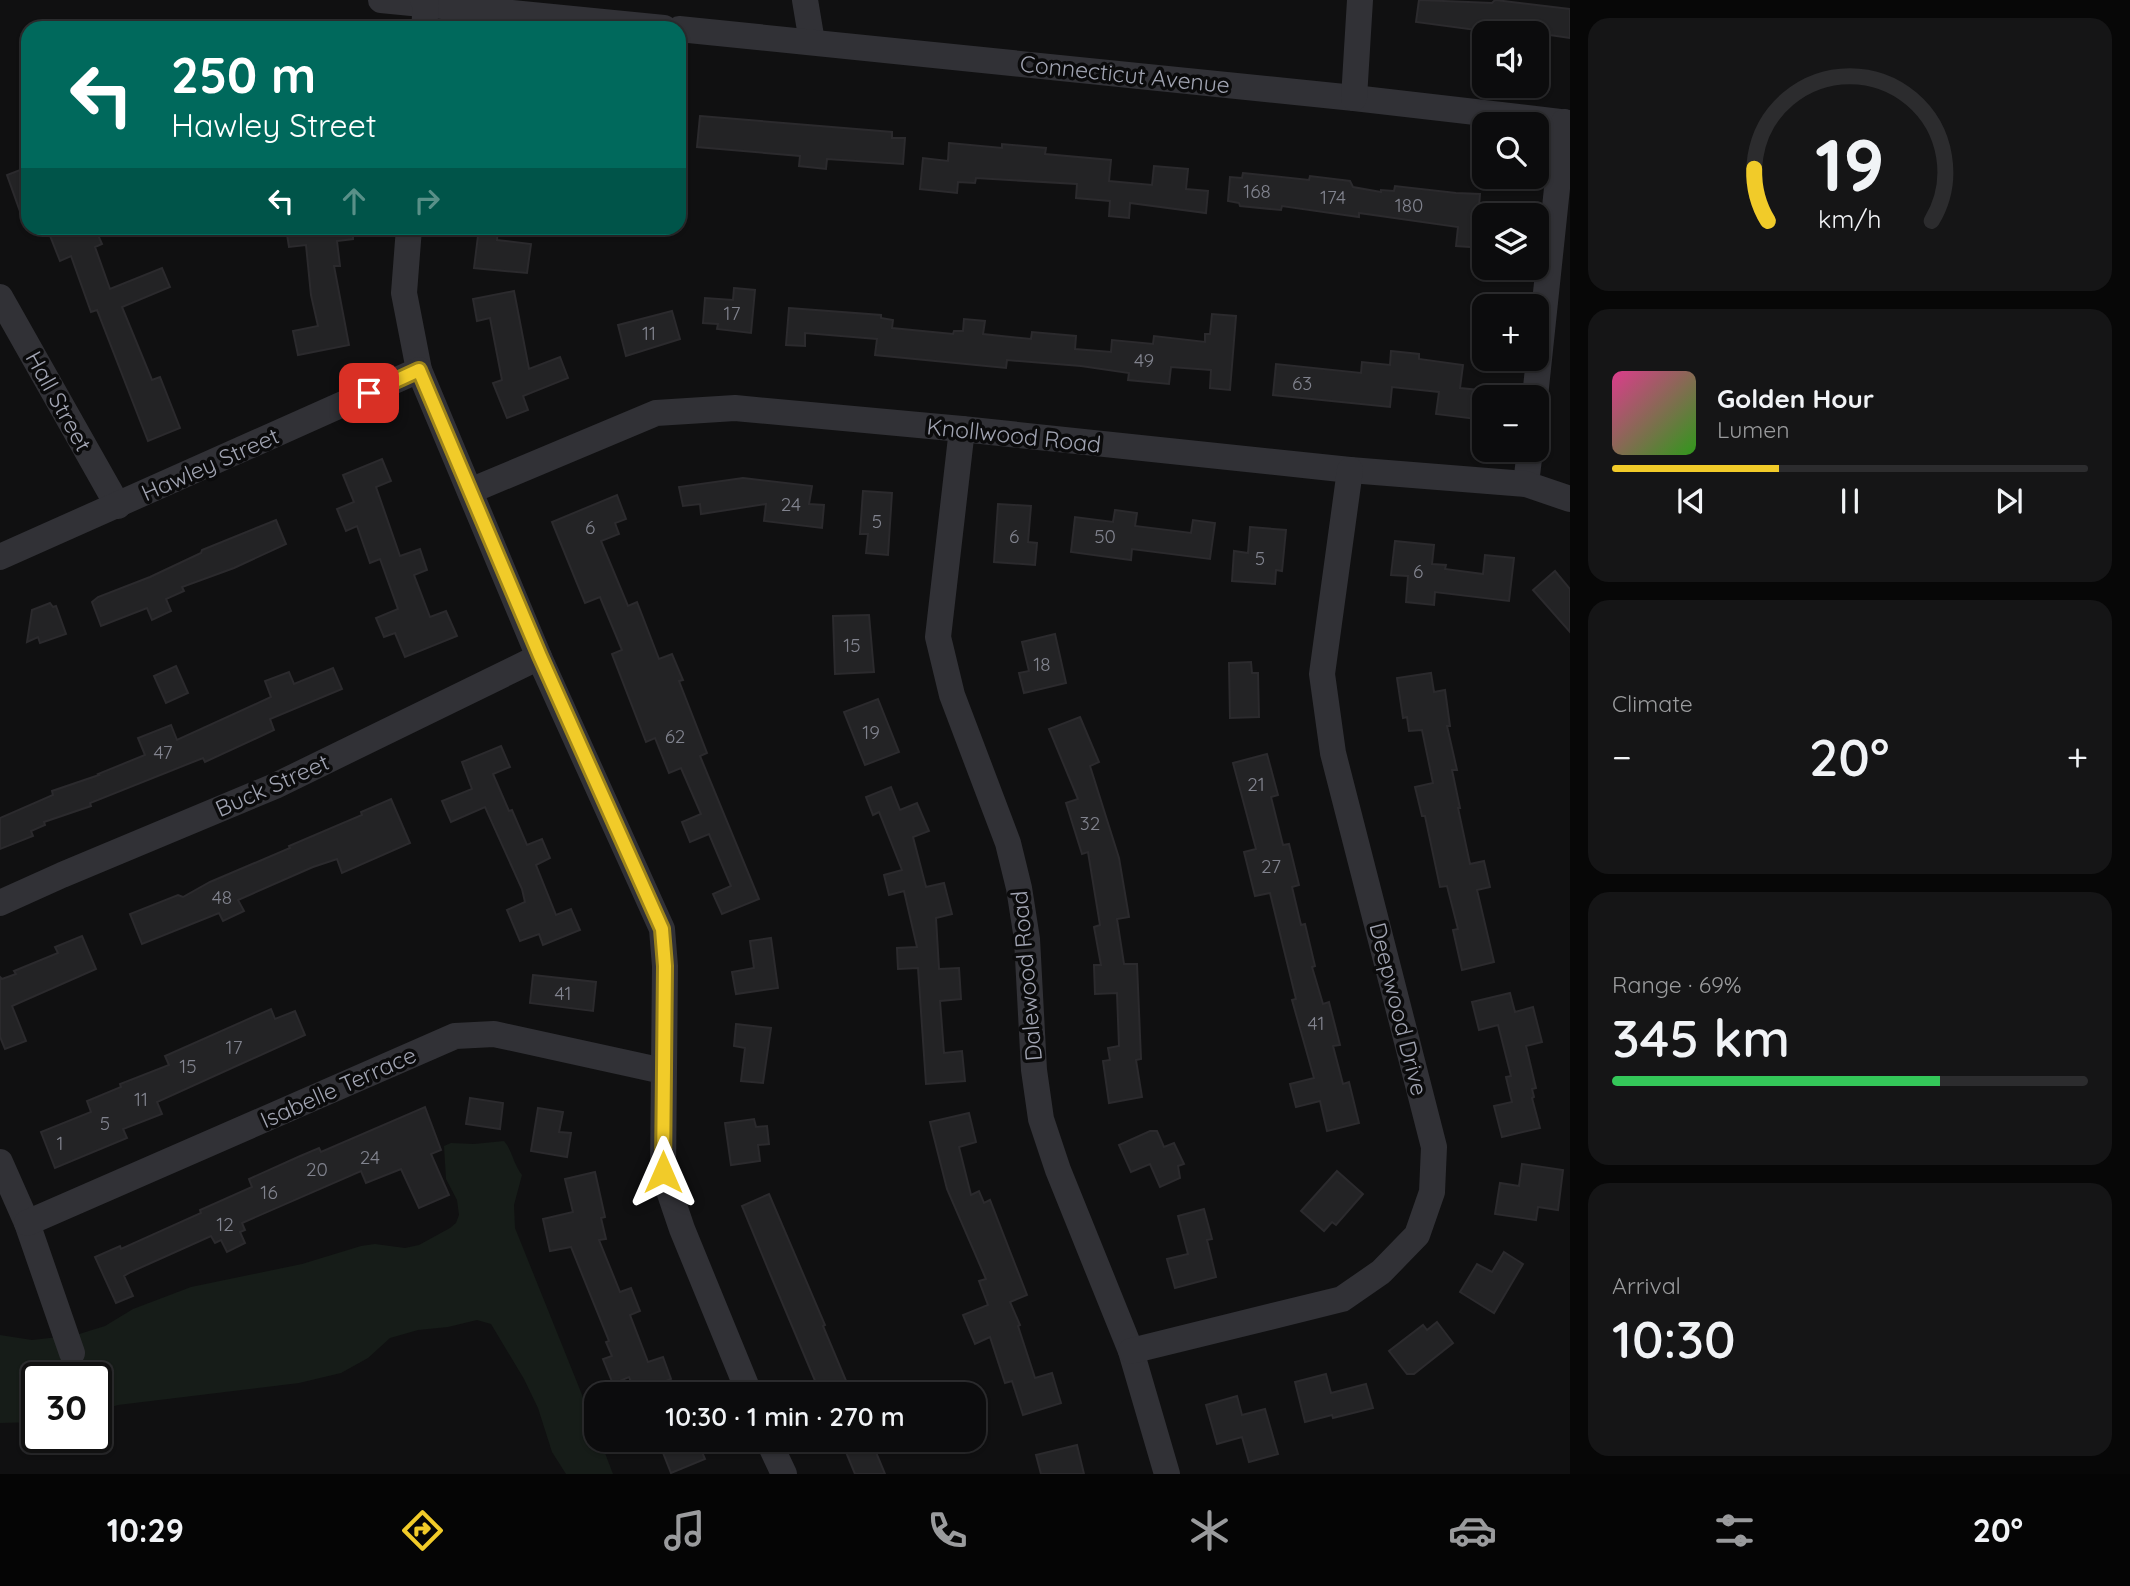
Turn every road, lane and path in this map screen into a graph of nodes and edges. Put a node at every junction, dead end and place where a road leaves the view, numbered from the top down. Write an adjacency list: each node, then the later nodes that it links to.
1 (381, 0): 4 (street)
2 (805, 0): 7 (street)
3 (1360, 0): 8 (street)
4 (424, 11): 5 (street)
5 (565, 21)
6 (686, 30): 7 (street, Connecticut Avenue)
7 (812, 42): 8 (street, Connecticut Avenue)
8 (1354, 98): 9 (street, Connecticut Avenue)
9 (1567, 123): 13 (street)
10 (408, 235): 12 (street)
11 (0, 297): 20 (street, Hall Street)
12 (419, 370): 18 (street); 20 (street, Hawley Street)
13 (1536, 385)
14 (962, 429): 16 (street, Knollwood Road); 18 (street, Knollwood Road); 27 (street, Dalewood Road)
15 (1529, 462): 17 (street)
16 (1350, 470): 17 (street, Knollwood Road); 27 (street, Deepwood Drive)
17 (1526, 484): 19 (street, Knollwood Road)
18 (470, 491): 22 (street)
19 (1570, 499)
20 (118, 506): 21 (street, Hawley Street)
21 (0, 557)
22 (540, 656): 23 (street, Buck Street); 24 (street)
23 (0, 903)
24 (663, 1071): 26 (street, Isabelle Terrace); 29 (street)
25 (0, 1161): 26 (street)
26 (27, 1223): 28 (street)
27 (1130, 1351): 32 (street, Dalewood Road)
28 (72, 1353)
29 (745, 1382)
30 (774, 1452): 31 (street)
31 (784, 1474)
32 (1167, 1474)

